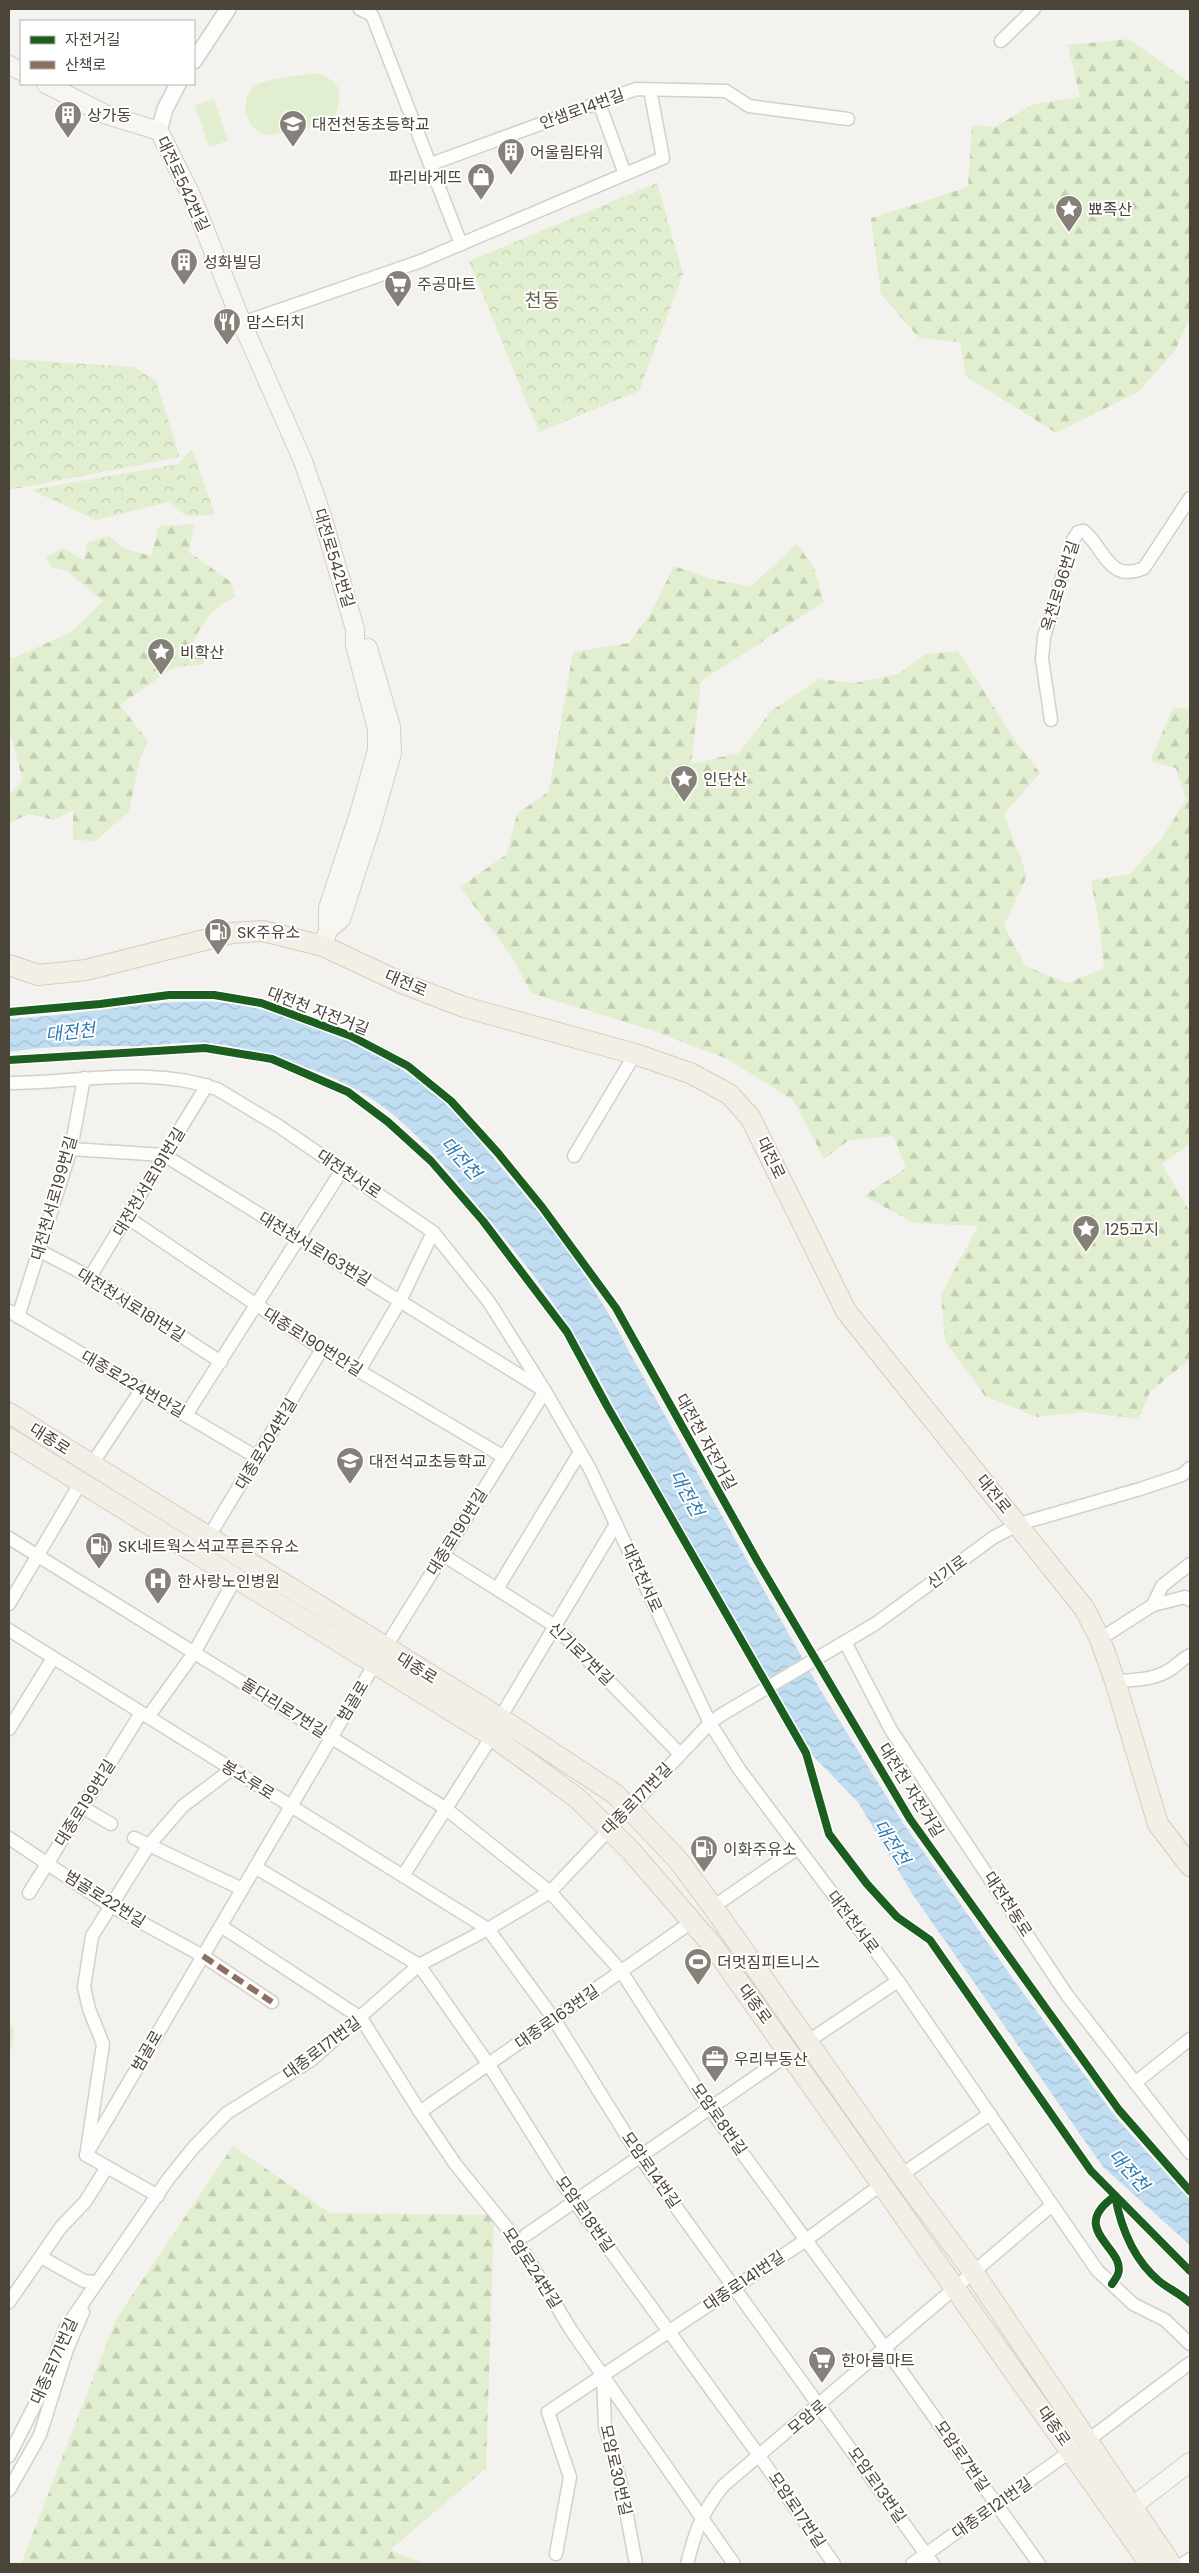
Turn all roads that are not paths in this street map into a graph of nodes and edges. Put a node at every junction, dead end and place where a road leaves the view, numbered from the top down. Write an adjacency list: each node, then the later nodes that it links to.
1 (228, 9): 5 (street)
2 (360, 9): 12 (street)
3 (1034, 9): 4 (street)
4 (1001, 41)
5 (195, 58)
6 (48, 85): 11 (main road, 대전로542번길)
7 (177, 85): 11 (street)
8 (650, 90): 9 (street, 안샘로14번길); 10 (street, 안샘로14번길); 13 (street)
9 (599, 102): 12 (street, 안샘로14번길); 13 (street)
10 (848, 119)
11 (159, 131): 15 (main road, 대전로542번길)
12 (431, 164): 14 (street)
13 (625, 174): 14 (street)
14 (461, 244): 15 (street)
15 (242, 323): 18 (main road, 대전로542번길)
16 (1190, 498): 17 (street, 옥천로96번길)
17 (1051, 720)
18 (326, 938): 19 (main road, 대전로); 20 (main road, 대전로)
19 (9, 966)
20 (635, 1054): 26 (street); 51 (main road, 대전로)
21 (84, 1078): 22 (street, 대전천서로); 23 (street, 대전천서로); 24 (street, 대전천서로199번길)
22 (9, 1083)
23 (207, 1085): 25 (street, 대전천서로191번길); 27 (street, 대전천서로)
24 (71, 1149): 25 (street, 대전천서로163번길); 31 (street, 대전천서로199번길)
25 (164, 1155): 28 (street, 대전천서로191번길); 30 (street, 대전천서로163번길)
26 (574, 1156)
27 (342, 1170): 29 (street, 대전천서로); 30 (street)
28 (128, 1218): 32 (street, 대전천서로191번길); 34 (street, 대종로190번안길)
29 (433, 1232): 33 (street); 40 (street, 대전천서로)
30 (298, 1240): 33 (street, 대전천서로163번길); 34 (street)
31 (40, 1251): 32 (street, 대전천서로181번길); 35 (street, 대전천서로199번길)
32 (90, 1278): 37 (street, 대전천서로181번길)
33 (400, 1301): 38 (street); 40 (street, 대전천서로163번길)
34 (257, 1306): 36 (street, 대종로190번안길); 37 (street)
35 (14, 1314): 39 (street, 대종로224번안길)
36 (322, 1349): 38 (street, 대종로190번안길); 46 (street, 대종로204번길)
37 (221, 1362): 42 (street)
38 (360, 1371): 45 (street, 대종로190번안길)
39 (141, 1390): 42 (street, 대종로224번안길); 47 (street)
40 (545, 1391): 44 (street, 대전천서로); 45 (street, 대종로190번길)
41 (9, 1413): 47 (main road, 대종로)
42 (186, 1415): 46 (street, 대종로224번안길)
43 (9, 1438): 49 (main road, 대종로)
44 (580, 1452): 50 (street, 대전천서로); 58 (street)
45 (504, 1457): 55 (street, 대종로190번길)
46 (258, 1458): 53 (street, 대종로204번길)
47 (92, 1464): 53 (main road, 대종로)
48 (1190, 1468): 51 (street, 신기로)
49 (81, 1482): 54 (street); 57 (main road, 대종로)
50 (616, 1524): 62 (street); 74 (street, 대전천서로)
51 (1019, 1524): 64 (main road, 대전로); 65 (street, 신기로)
52 (9, 1538): 54 (street, 돌다리로7번길)
53 (208, 1538): 66 (main road, 대종로)
54 (38, 1555): 60 (street); 67 (street, 돌다리로7번길)
55 (443, 1555): 58 (street, 신기로7번길); 66 (street, 대종로190번길)
56 (1190, 1564): 61 (street)
57 (235, 1579): 67 (street, 대종로199번길); 70 (main road, 대종로)
58 (497, 1589): 62 (street, 신기로7번길)
59 (1190, 1600): 61 (street)
60 (9, 1604)
61 (1153, 1605): 64 (street)
62 (555, 1626): 75 (street); 78 (street, 신기로7번길)
63 (9, 1630): 69 (street, 봉소루로)
64 (1100, 1639): 71 (main road, 대전로)
65 (845, 1642): 73 (street, 신기로); 113 (street, 대전천동로)
66 (385, 1648): 75 (main road, 대종로)
67 (194, 1652): 72 (street, 대종로199번길); 77 (street, 돌다리로7번길)
68 (1190, 1655): 71 (street)
69 (53, 1658): 72 (street, 봉소루로); 76 (street)
70 (374, 1665): 75 (main road, 대종로); 77 (street, 범골로)
71 (1115, 1681): 92 (main road, 대전로)
72 (145, 1715): 79 (street, 봉소루로); 80 (street, 대종로199번길)
73 (721, 1715): 74 (street, 대종로171번길)
74 (710, 1723): 78 (street, 대종로171번길); 89 (street, 대전천서로)
75 (496, 1727): 82 (main road, 대종로); 83 (street); 85 (main road, 대종로)
76 (9, 1729)
77 (331, 1738): 81 (street, 범골로); 83 (street, 돌다리로7번길)
78 (680, 1754): 82 (street, 대종로171번길)
79 (232, 1769): 81 (street, 봉소루로); 88 (street)
80 (82, 1806): 84 (street); 90 (street, 대종로199번길)
81 (291, 1806): 91 (street, 범골로); 93 (street, 봉소루로)
82 (628, 1807): 85 (street, 대종로171번길); 98 (main road, 대종로)
83 (445, 1808): 93 (street); 96 (street, 돌다리로7번길)
84 (111, 1824)
85 (609, 1829): 96 (street, 대종로171번길); 99 (main road, 대종로)
86 (9, 1838): 90 (street, 범골로22번길)
87 (134, 1838): 88 (street)
88 (149, 1844): 94 (street); 97 (street)
89 (798, 1848): 98 (street); 105 (street, 대전천서로)
90 (48, 1863): 95 (street, 대종로199번길); 97 (street, 범골로22번길)
91 (256, 1866): 94 (street, 범골로); 103 (street)
92 (1190, 1866)
93 (403, 1876): 101 (street, 봉소루로)
94 (242, 1889): 100 (street, 범골로)
95 (29, 1892)
96 (550, 1892): 101 (street, 대종로171번길); 104 (street, 모암로8번길)
97 (110, 1905): 102 (street, 범골로22번길); 118 (street)
98 (713, 1907): 110 (main road, 대종로)
99 (692, 1921): 104 (street, 대종로163번길); 111 (main road, 대종로)
100 (221, 1926): 102 (street, 범골로); 107 (street)
101 (488, 1930): 103 (street, 대종로171번길); 108 (street, 모암로14번길)
102 (203, 1956): 106 (street, 범골로22번길); 118 (street, 범골로)
103 (419, 1965): 107 (street, 대종로171번길); 112 (street, 모암로18번길)
104 (621, 1971): 108 (street, 대종로163번길); 114 (street, 모암로8번길)
105 (898, 1981): 110 (street); 116 (street, 대전천서로)
106 (272, 2002)
107 (361, 2018): 115 (street, 모암로24번길); 123 (street, 대종로171번길)
108 (554, 2019): 112 (street, 대종로163번길); 119 (street, 모암로14번길)
109 (1190, 2039): 113 (street)
110 (808, 2042): 121 (main road, 대종로)
111 (790, 2053): 114 (street); 122 (main road, 대종로)
112 (489, 2066): 115 (street, 대종로163번길); 124 (street, 모암로18번길)
113 (1135, 2083): 117 (street, 대전천동로)
114 (710, 2109): 119 (street); 127 (street, 모암로8번길)
115 (420, 2112): 140 (street, 모암로24번길)
116 (990, 2114): 121 (street); 125 (street, 대전천서로)
117 (1190, 2153)
118 (86, 2155): 120 (street)
119 (640, 2157): 124 (street); 131 (street, 모암로14번길)
120 (107, 2167): 123 (street); 128 (street)
121 (901, 2175): 129 (main road, 대종로)
122 (882, 2184): 127 (street, 대종로141번길); 132 (main road, 대종로)
123 (158, 2196): 130 (street, 대종로171번길)
124 (575, 2202): 126 (street); 136 (street, 모암로18번길)
125 (1052, 2205): 129 (street); 134 (street, 대전천서로)
126 (526, 2235)
127 (806, 2240): 131 (street, 대종로141번길); 138 (street, 모암로8번길)
128 (41, 2256): 130 (street); 133 (street)
129 (974, 2273): 132 (street); 142 (main road, 대종로)
130 (96, 2282): 143 (street, 대종로171번길); 145 (street)
131 (735, 2287): 136 (street, 대종로141번길); 141 (street, 모암로14번길)
132 (957, 2289): 138 (street, 모암로); 142 (main road, 대종로)
133 (9, 2302)
134 (1165, 2320): 135 (street); 137 (street, 대전천서로)
135 (1190, 2331)
136 (670, 2332): 140 (street, 대종로141번길); 144 (street, 모암로18번길)
137 (1190, 2344)
138 (885, 2348): 141 (street, 모암로); 148 (street, 모암로7번길)
139 (1190, 2363): 142 (street, 대종로)
140 (603, 2376): 150 (street, 모암로24번길); 151 (street, 대종로141번길); 154 (street, 모암로30번길)
141 (821, 2405): 144 (street, 모암로); 152 (street, 모암로13번길)
142 (1079, 2446): 148 (street, 대종로121번길); 149 (main road, 대종로)
143 (9, 2453): 145 (street)
144 (760, 2456): 150 (street, 모암로); 157 (street, 모암로17번길)
145 (26, 2460): 147 (street)
146 (1190, 2462): 149 (main road)
147 (9, 2490)
148 (996, 2505): 152 (street, 대종로121번길); 159 (street, 모암로7번길)
149 (1124, 2512): 160 (main road, 대종로); 161 (main road, 대종로)
150 (701, 2518): 155 (street, 모암로); 156 (street, 모암로24번길)
151 (556, 2554)
152 (929, 2559): 158 (street, 대종로121번길)
153 (1190, 2559): 162 (street)
154 (636, 2564)
155 (686, 2564)
156 (734, 2564)
157 (834, 2564)
158 (912, 2564)
159 (1039, 2564)
160 (1150, 2564)
161 (1171, 2564)
162 (1183, 2564)

